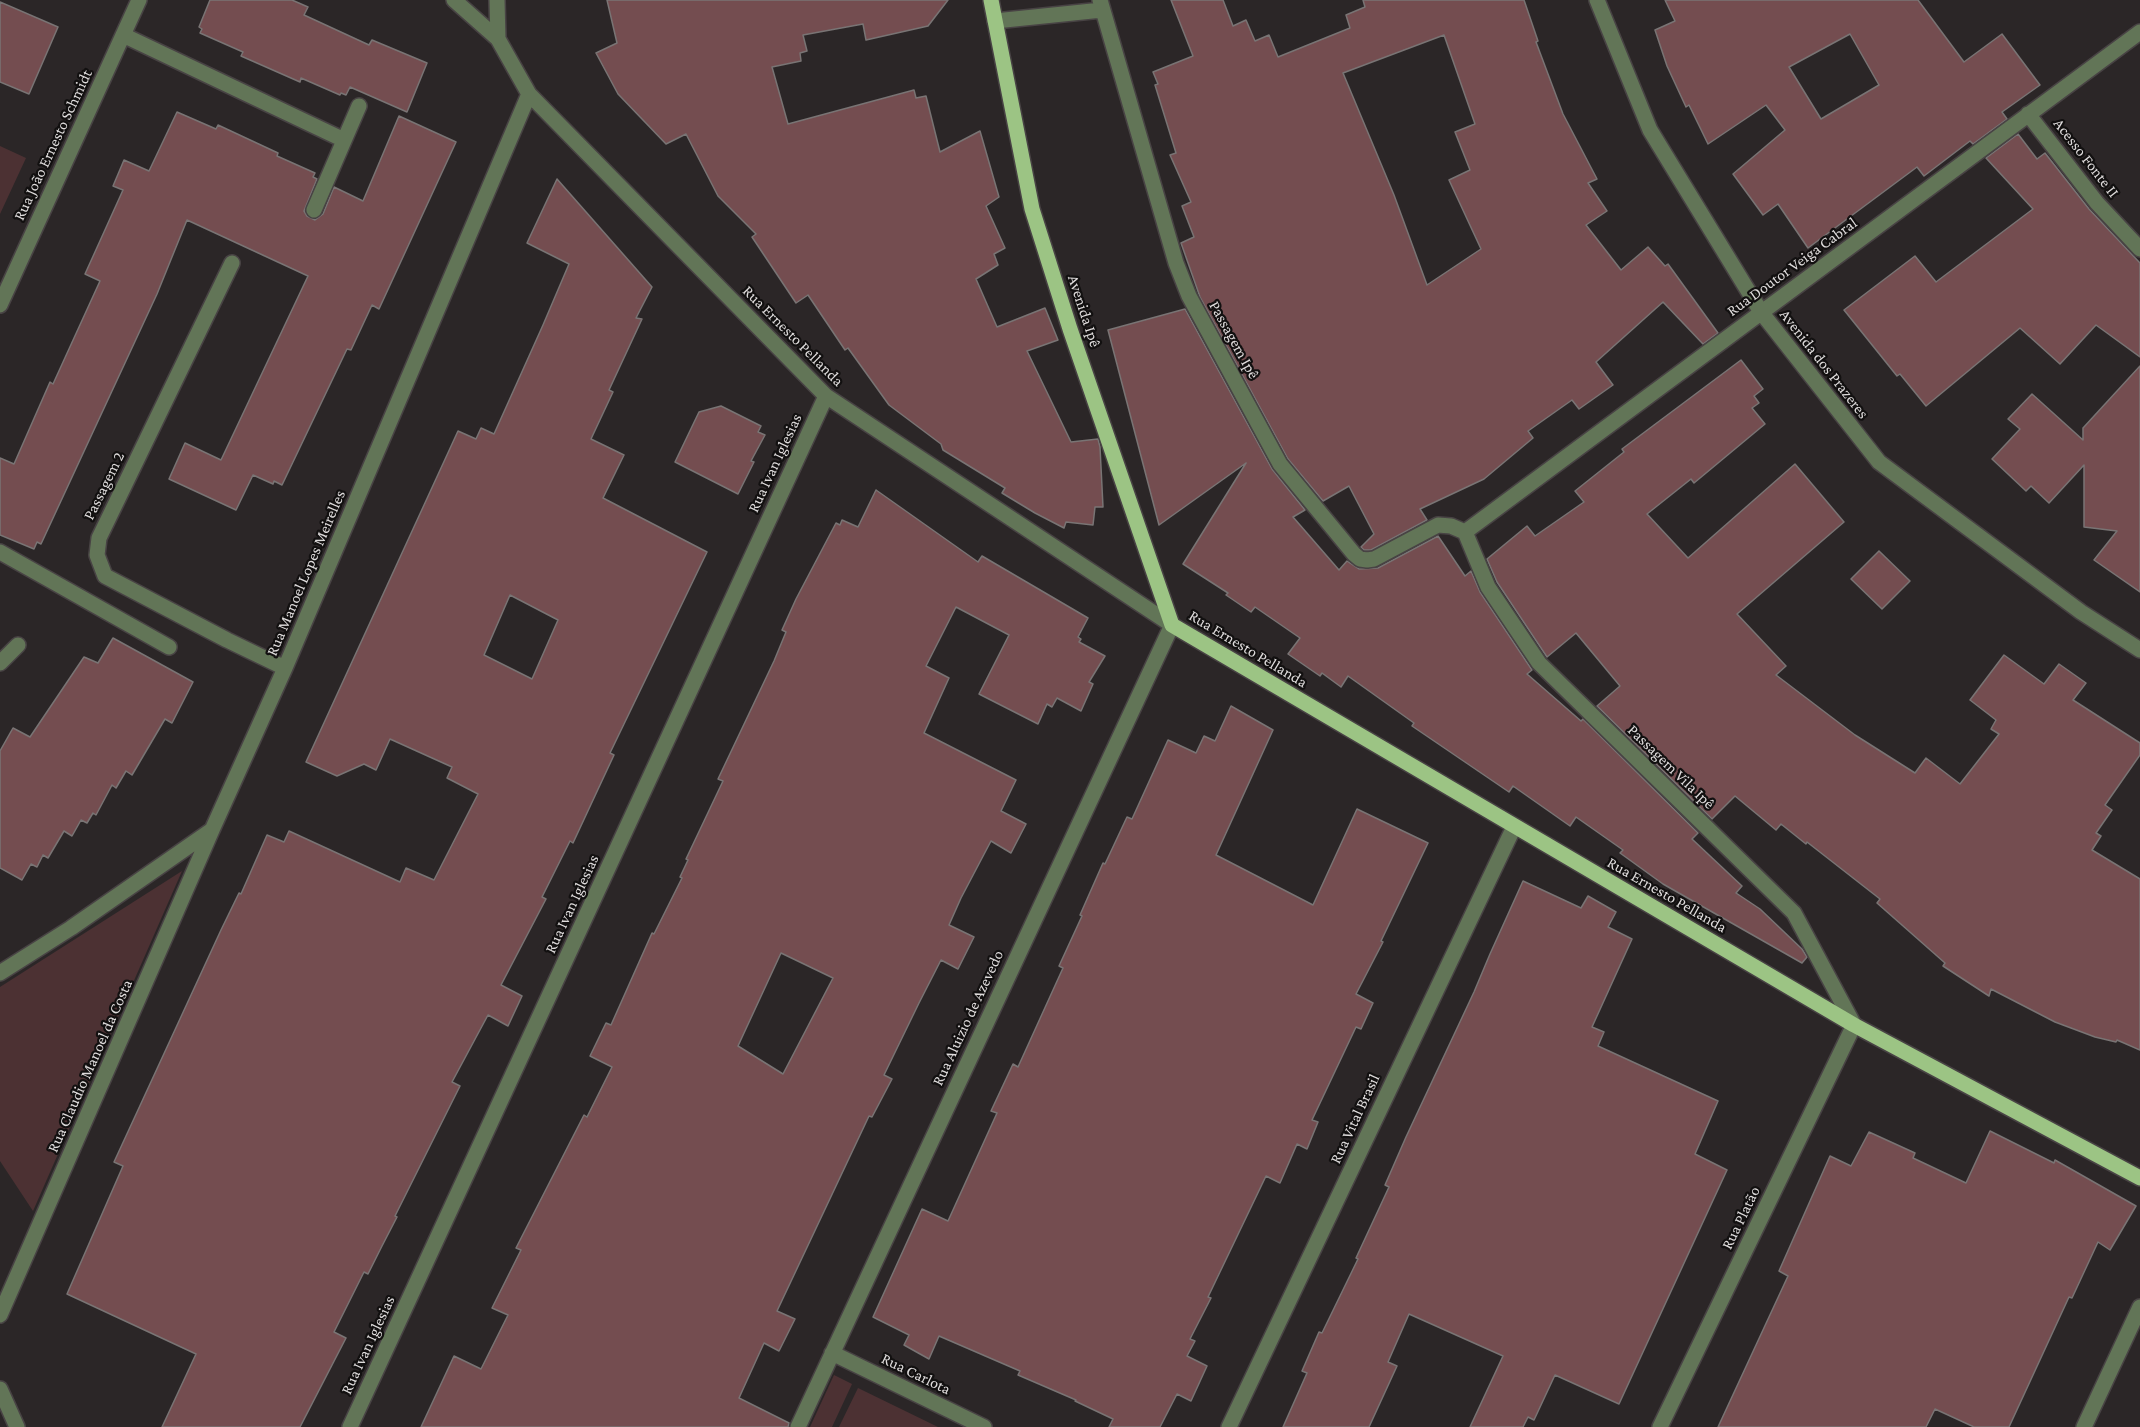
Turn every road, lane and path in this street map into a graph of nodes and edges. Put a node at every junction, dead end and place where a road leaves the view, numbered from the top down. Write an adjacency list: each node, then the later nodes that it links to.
1 (139, 0): 9 (street, Rua João Ernesto Schmidt)
2 (454, 0): 10 (street, Rua Ernesto Pellanda)
3 (497, 0): 10 (street)
4 (991, 0): 7 (main road, Avenida Ipê)
5 (1597, 0): 19 (street, Avenida dos Prazeres)
6 (1101, 5): 7 (street); 21 (street, Passagem Ipê)
7 (995, 21): 23 (main road, Avenida Ipê)
8 (2140, 32): 13 (street, Rua Doutor Veiga Cabral)
9 (123, 35): 14 (street); 18 (street, Rua João Ernesto Schmidt)
10 (498, 39): 11 (street, Rua Ernesto Pellanda)
11 (529, 94): 20 (street, Rua Ernesto Pellanda); 28 (street, Rua Manoel Lopes Meirelles)
12 (359, 106): 14 (street)
13 (2028, 114): 16 (street, Acesso Fonte II); 19 (street, Rua Doutor Veiga Cabral)
14 (344, 140): 15 (street)
15 (314, 210)
16 (2140, 249)
17 (232, 263): 28 (street, Passagem 2)
18 (0, 305)
19 (1761, 312): 21 (street, Rua Doutor Veiga Cabral); 26 (street, Avenida dos Prazeres)
20 (826, 396): 23 (street, Rua Ernesto Pellanda); 39 (street, Rua Ivan Iglesias)
21 (1465, 532): 32 (street, Passagem Vila Ipê)
22 (0, 552): 25 (street)
23 (1172, 625): 29 (main road, Rua Ernesto Pellanda); 36 (street, Rua Aluizio de Azevedo)
24 (18, 645): 27 (street)
25 (169, 647)
26 (2140, 650)
27 (0, 663)
28 (285, 668): 30 (street, Rua Manoel Lopes Meirelles)
29 (1514, 827): 32 (main road, Rua Ernesto Pellanda); 42 (street, Rua Vital Brasil)
30 (212, 830): 31 (street); 35 (street, Rua Claudio Manoel da Costa)
31 (0, 973)
32 (1854, 1025): 33 (main road, Rua Ernesto Pellanda); 43 (street, Rua Platão)
33 (2140, 1178)
34 (2140, 1307): 44 (street)
35 (0, 1316)
36 (832, 1353): 40 (street, Rua Aluizio de Azevedo); 41 (street, Rua Carlota)
37 (0, 1389): 38 (street)
38 (17, 1427)
39 (350, 1427)
40 (798, 1427)
41 (984, 1427)
42 (1229, 1427)
43 (1660, 1427)
44 (2084, 1427)

